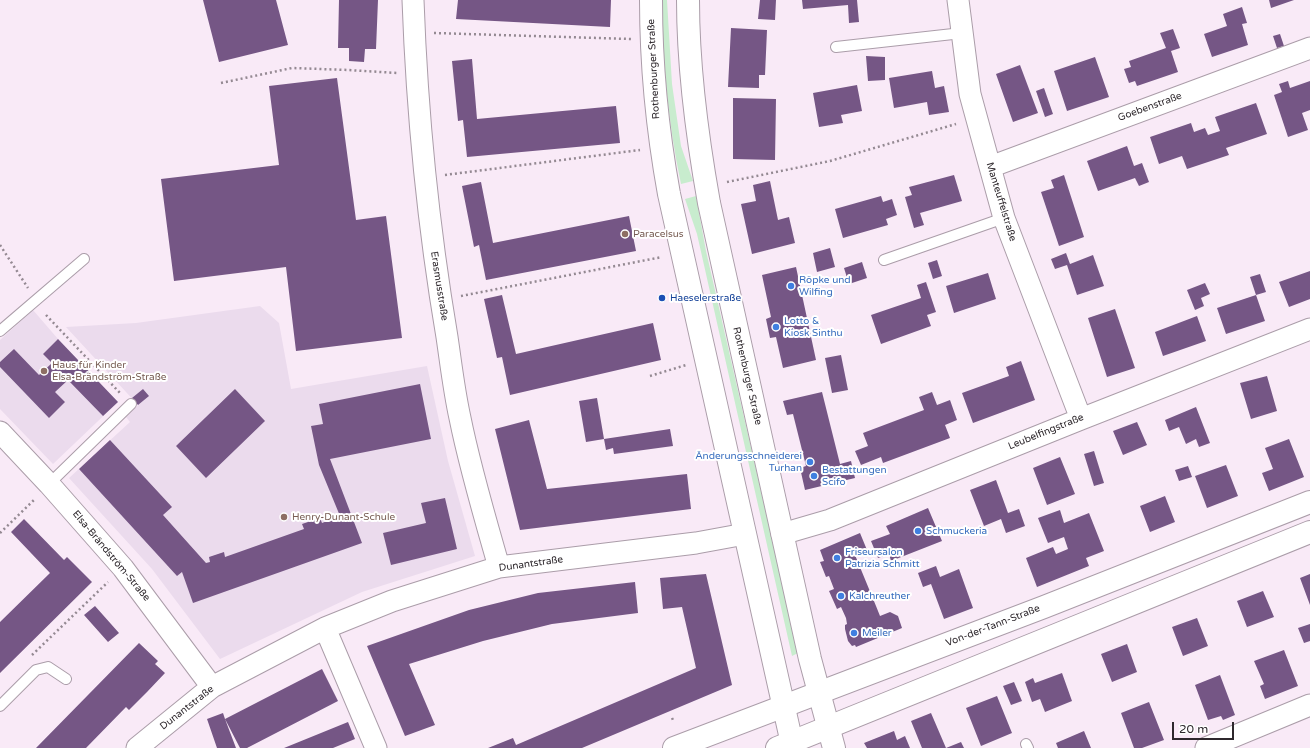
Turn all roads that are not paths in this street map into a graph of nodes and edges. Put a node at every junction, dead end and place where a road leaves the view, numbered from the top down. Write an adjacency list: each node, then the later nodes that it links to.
1 (413, 0): 22 (street, Erasmusstraße)
2 (651, 0): 20 (main road, Rothenburger Straße)
3 (688, 0): 21 (main road, Rothenburger Straße)
4 (958, 0): 5 (street, Manteuffelstraße)
5 (962, 33): 6 (lane); 8 (street, Manteuffelstraße)
6 (836, 47)
7 (1310, 48): 8 (street, Goebenstraße)
8 (990, 167): 9 (street, Manteuffelstraße)
9 (1004, 218): 11 (lane); 15 (street, Manteuffelstraße)
10 (84, 259): 13 (lane)
11 (884, 260)
12 (1310, 329): 15 (street, Leubelfingstraße)
13 (0, 332)
14 (131, 404): 17 (lane)
15 (1080, 418): 21 (street, Leubelfingstraße)
16 (0, 432): 17 (street, Elsa-Brändström-Straße)
17 (49, 484): 25 (street, Elsa-Brändström-Straße)
18 (1310, 502): 26 (main road, Von-der-Tann-Straße)
19 (1310, 532): 30 (main road)
20 (745, 534): 22 (street, Dunantstraße); 29 (main road, Rothenburger Straße)
21 (782, 534): 26 (main road, Rothenburger Straße)
22 (499, 567): 23 (street, Dunantstraße)
23 (325, 628): 25 (street, Dunantstraße); 33 (street)
24 (66, 679): 28 (lane)
25 (212, 687): 32 (street, Dunantstraße)
26 (820, 693): 29 (main road, Von-der-Tann-Straße); 30 (main road, Rothenburger Straße)
27 (1310, 705): 35 (street)
28 (0, 706)
29 (784, 706): 31 (main road, Rothenburger Straße); 34 (main road, Von-der-Tann-Straße)
30 (831, 738): 31 (main road)
31 (787, 746)
32 (137, 748)
33 (376, 748)
34 (674, 748)
35 (1206, 748)

